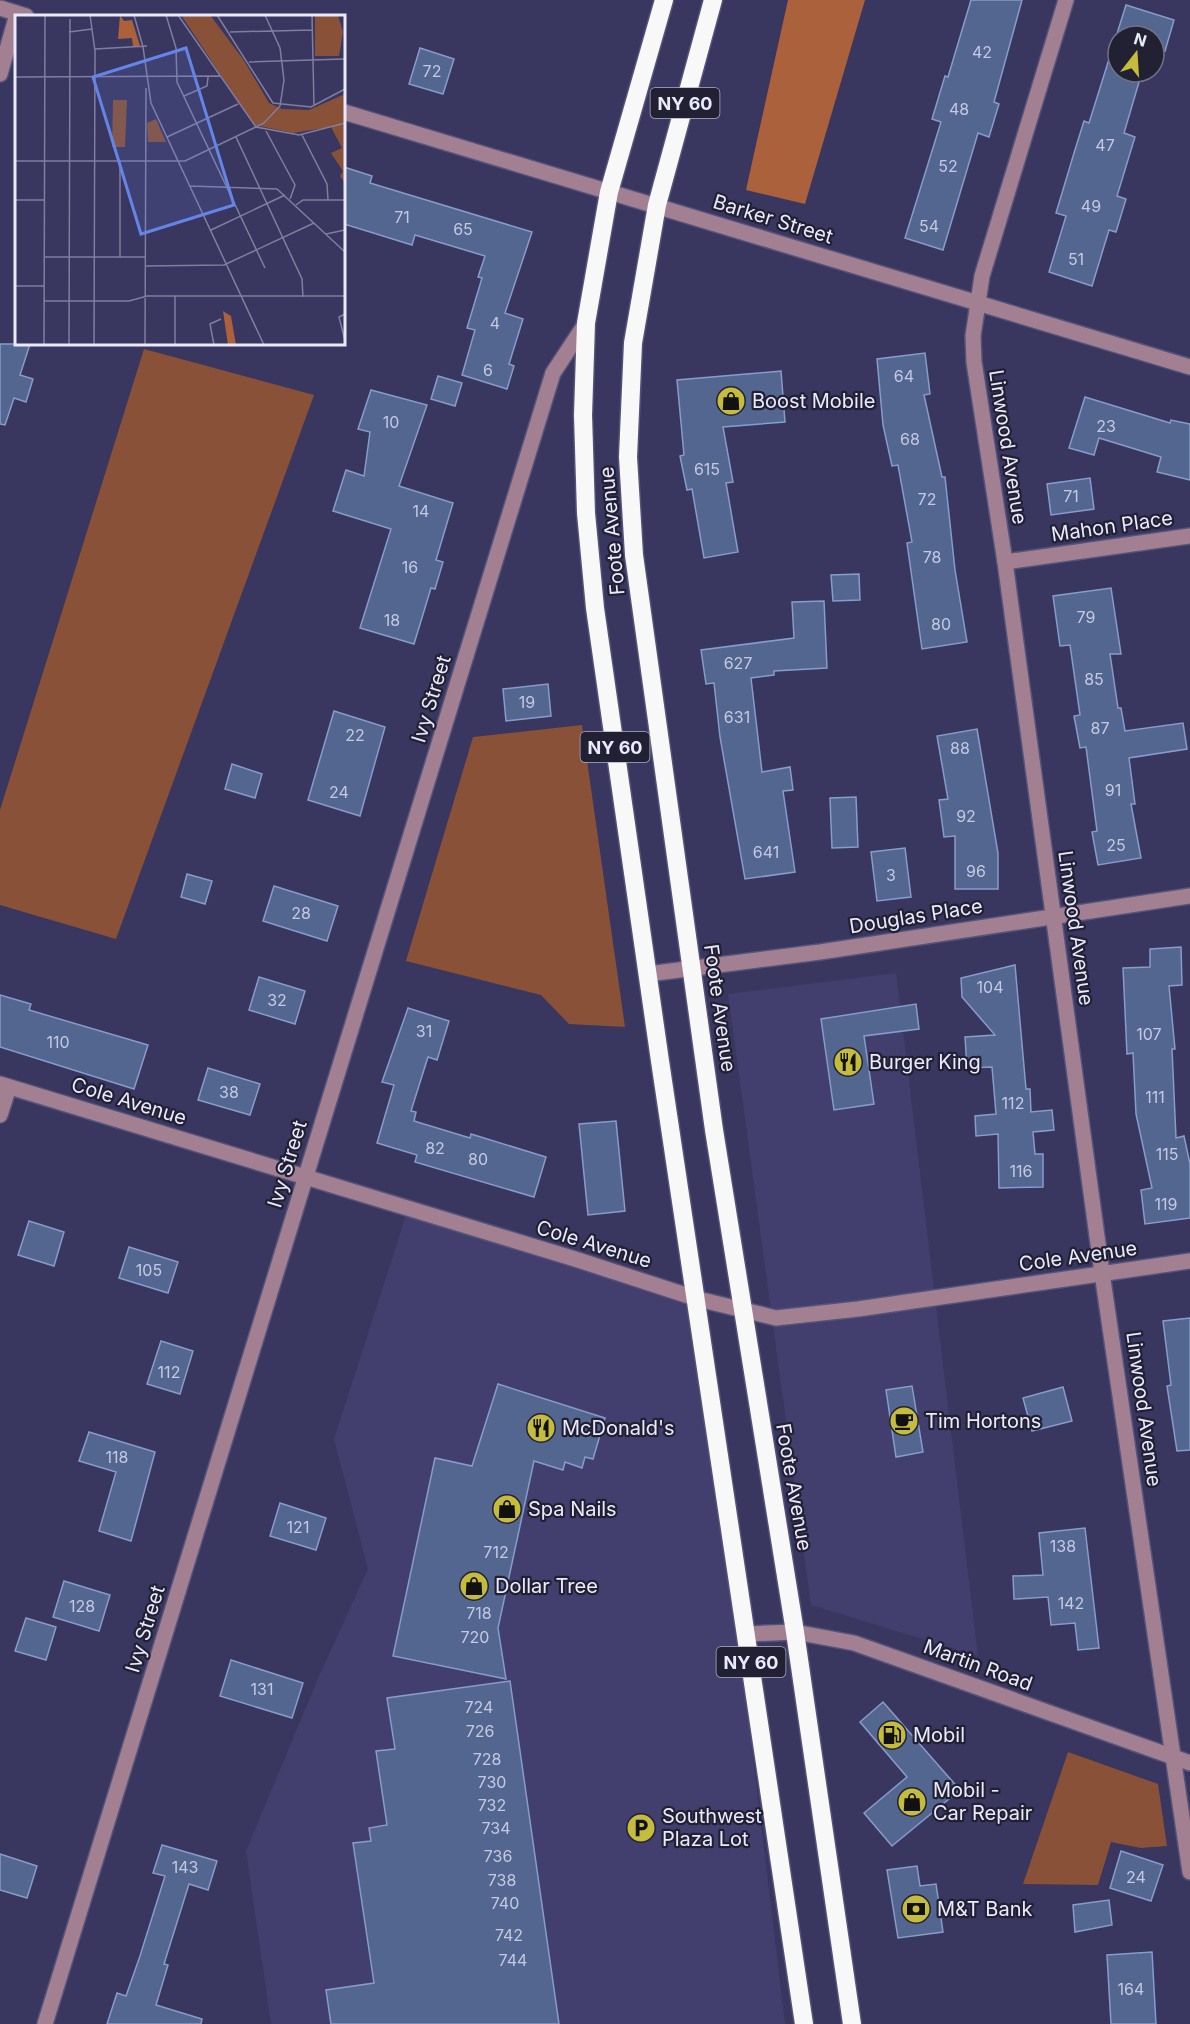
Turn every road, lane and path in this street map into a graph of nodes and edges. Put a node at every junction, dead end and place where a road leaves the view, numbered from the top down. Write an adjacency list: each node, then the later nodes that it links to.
1 (664, 0): 9 (highway, Foote Avenue / NY 60)
2 (713, 0): 10 (highway, Foote Avenue / NY 60)
3 (1066, 0): 11 (street, Linwood Avenue)
4 (0, 8): 5 (street)
5 (20, 13)
6 (15, 28): 7 (street)
7 (0, 74)
8 (345, 112): 9 (street, Barker Street)
9 (609, 192): 10 (street, Barker Street); 12 (highway, Foote Avenue / NY 60)
10 (657, 205): 11 (street, Barker Street); 18 (highway, Foote Avenue / NY 60)
11 (977, 304): 13 (street, Barker Street); 15 (street, Linwood Avenue)
12 (586, 323): 19 (highway, Foote Avenue / NY 60); 22 (street, Ivy Street)
13 (1190, 367)
14 (1190, 536): 15 (street, Mahon Place)
15 (1005, 562): 17 (street, Linwood Avenue)
16 (1190, 896): 17 (street, Douglas Place)
17 (1053, 915): 18 (street, Douglas Place); 24 (street, Linwood Avenue)
18 (693, 970): 19 (street, Douglas Place); 26 (highway, Foote Avenue / NY 60)
19 (648, 974): 25 (highway, Foote Avenue / NY 60)
20 (4, 1086): 21 (street); 22 (street, Cole Avenue)
21 (0, 1115)
22 (305, 1177): 25 (street, Cole Avenue); 32 (street, Ivy Street)
23 (1190, 1261): 24 (street, Cole Avenue)
24 (1102, 1273): 26 (street, Cole Avenue); 29 (street, Linwood Avenue)
25 (698, 1299): 26 (street, Cole Avenue); 28 (highway, Foote Avenue / NY 60)
26 (741, 1310): 27 (highway, Foote Avenue / NY 60)
27 (795, 1632): 28 (street, Martin Road); 29 (street, Martin Road); 34 (highway, Foote Avenue / NY 60)
28 (747, 1634): 33 (highway, Foote Avenue / NY 60)
29 (1174, 1757): 30 (street, Martin Road); 31 (street, Linwood Avenue)
30 (1190, 1763)
31 (1190, 1872)
32 (45, 2024)
33 (804, 2024)
34 (852, 2024)

